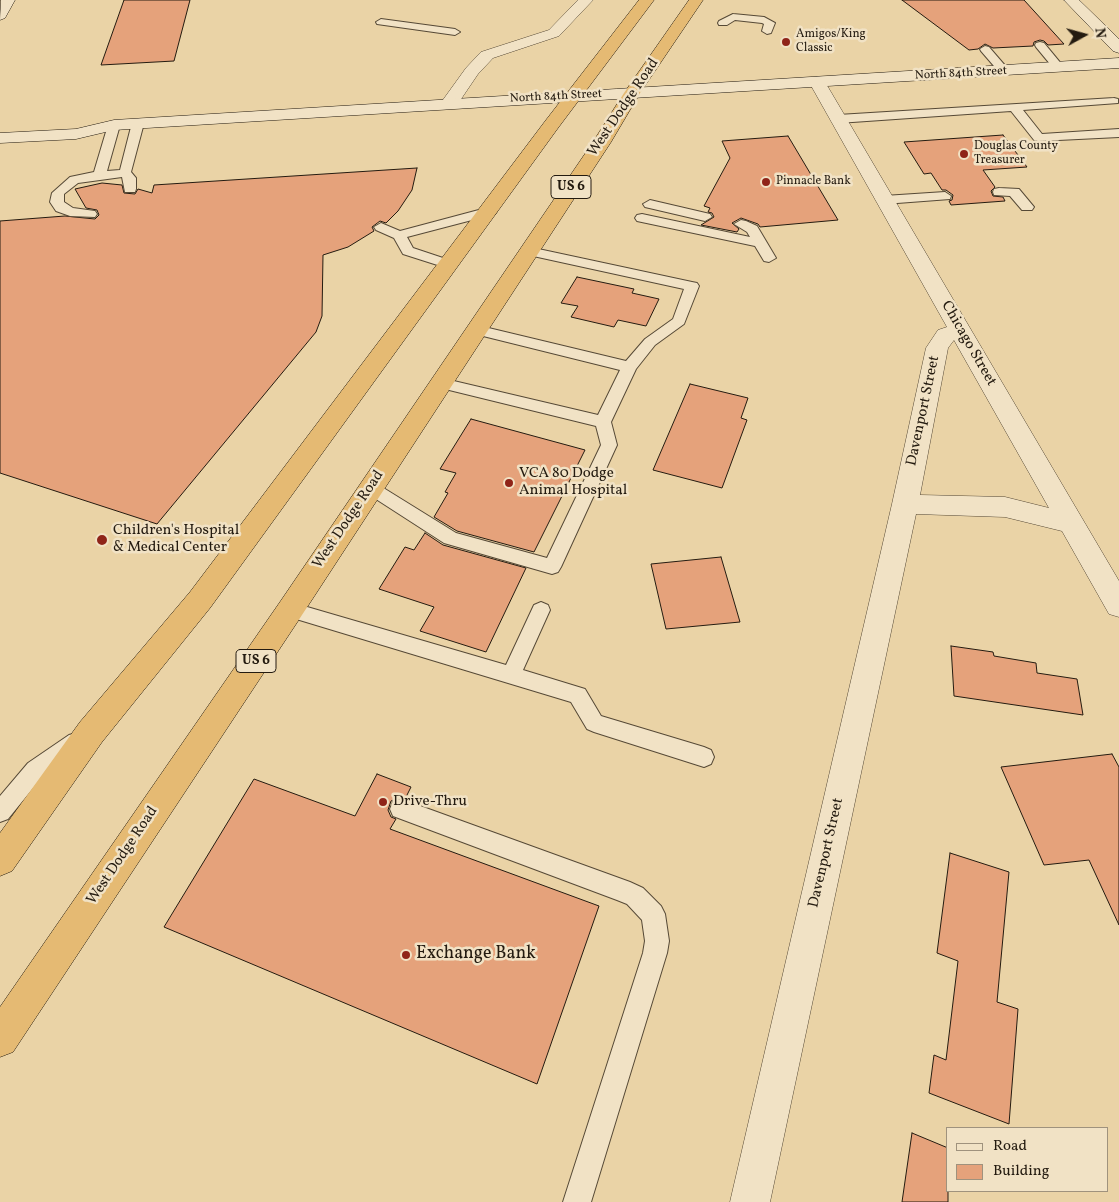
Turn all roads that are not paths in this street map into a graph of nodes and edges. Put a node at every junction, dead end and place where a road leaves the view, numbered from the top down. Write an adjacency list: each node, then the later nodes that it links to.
1 (8, 0): 6 (street)
2 (586, 0): 21 (street)
3 (647, 0): 19 (highway)
4 (696, 0): 18 (highway, West Dodge Road / US 6)
5 (1070, 0): 12 (street)
6 (0, 15)
7 (723, 23): 9 (lane)
8 (380, 24): 10 (lane)
9 (766, 31)
10 (453, 35)
11 (1040, 46): 15 (lane)
12 (1119, 48)
13 (985, 49): 16 (lane)
14 (1119, 63): 15 (street, North 84th Street)
15 (1059, 68): 16 (street, North 84th Street)
16 (1004, 71): 17 (street, North 84th Street)
17 (817, 82): 18 (street, North 84th Street); 23 (street, Chicago Street)
18 (632, 93): 19 (street, North 84th Street); 45 (highway, West Dodge Road / US 6)
19 (575, 96): 21 (street, North 84th Street); 37 (highway)
20 (1114, 100): 22 (lane)
21 (449, 104): 24 (street, North 84th Street)
22 (1014, 107): 23 (lane); 27 (lane)
23 (838, 119): 34 (street, Chicago Street)
24 (138, 123): 26 (street, North 84th Street); 29 (lane)
25 (0, 125): 26 (street, North 84th Street)
26 (114, 125): 28 (street, North 84th Street); 30 (lane)
27 (1119, 133)
28 (0, 138)
29 (125, 173): 30 (lane); 31 (lane)
30 (99, 175): 38 (lane)
31 (130, 189)
32 (999, 192): 36 (lane)
33 (945, 196): 34 (lane)
34 (884, 200): 49 (street, Chicago Street)
35 (650, 204): 39 (lane)
36 (1027, 207)
37 (490, 211): 43 (lane); 47 (highway)
38 (90, 214)
39 (705, 216)
40 (642, 218): 44 (lane)
41 (741, 224): 44 (lane)
42 (381, 227): 43 (lane)
43 (399, 235): 47 (lane)
44 (759, 243): 46 (lane)
45 (529, 251): 48 (highway, West Dodge Road / US 6); 50 (lane)
46 (769, 258)
47 (450, 265): 60 (highway)
48 (476, 330): 50 (lane); 51 (highway, West Dodge Road / US 6)
49 (960, 331): 54 (street, Davenport Street); 55 (street, Chicago Street)
50 (630, 367): 52 (lane)
51 (441, 383): 52 (lane); 53 (highway, West Dodge Road / US 6)
52 (603, 422): 53 (lane)
53 (371, 488): 57 (highway, West Dodge Road / US 6)
54 (905, 504): 55 (street); 67 (street, Davenport Street)
55 (1072, 524): 56 (street, Chicago Street)
56 (1119, 606)
57 (290, 610): 59 (lane); 65 (highway, West Dodge Road / US 6)
58 (541, 610): 59 (lane)
59 (511, 676): 61 (lane)
60 (91, 732): 63 (lane); 64 (highway)
61 (704, 757)
62 (401, 809): 66 (lane)
63 (0, 812)
64 (0, 860)
65 (0, 1039)
66 (577, 1202)
67 (750, 1202)

